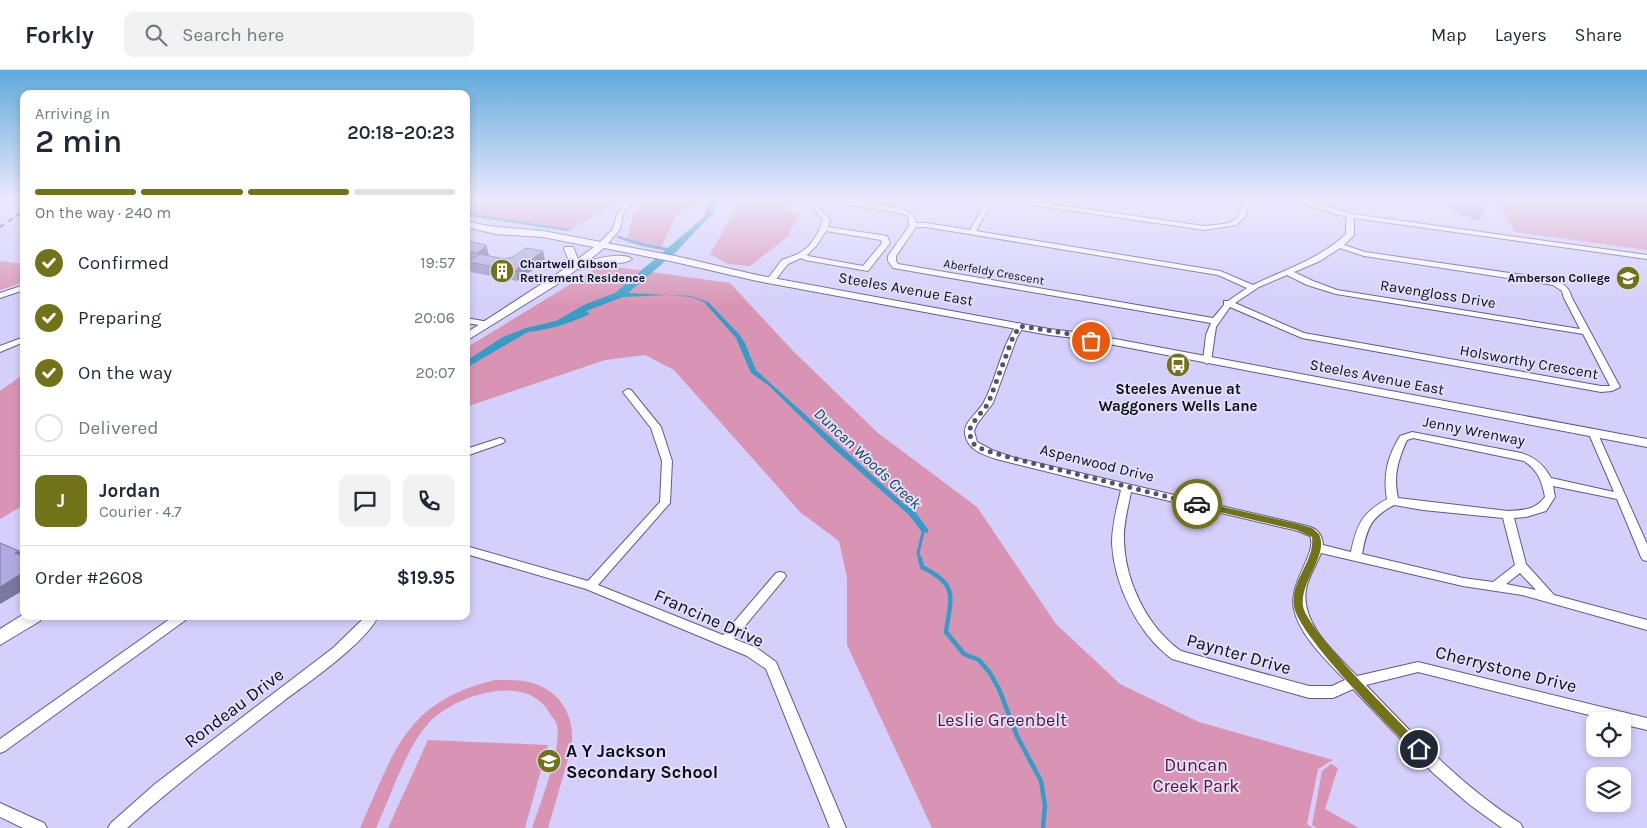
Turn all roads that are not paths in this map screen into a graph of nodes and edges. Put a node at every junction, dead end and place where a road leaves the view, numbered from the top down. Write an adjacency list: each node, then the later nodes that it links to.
1 (509, 235): 12 (main road, Steeles Avenue East)
2 (551, 235): 10 (main road, Steeles Avenue East)
3 (613, 235): 10 (street)
4 (820, 235): 14 (street)
5 (867, 235): 14 (street)
6 (906, 235): 27 (street, Aberfeldy Crescent)
7 (992, 235): 23 (street)
8 (1350, 235): 11 (street)
9 (1491, 235): 15 (street)
10 (602, 245): 13 (main road); 16 (main road, Steeles Avenue East)
11 (1340, 246): 19 (street); 30 (street, Holsworthy Crescent)
12 (569, 248): 13 (main road, Steeles Avenue East); 18 (main road)
13 (593, 253): 17 (main road, Steeles Avenue East); 18 (main road)
14 (803, 254): 21 (street)
15 (1647, 257)
16 (642, 258): 17 (main road, Steeles Avenue East); 20 (main road, Steeles Avenue East)
17 (627, 259): 18 (main road)
18 (569, 272): 28 (main road)
19 (1289, 273): 23 (street); 30 (street, Ravengloss Drive)
20 (757, 278): 21 (main road, Steeles Avenue East)
21 (770, 281): 29 (main road, Steeles Avenue East)
22 (20, 288): 24 (street)
23 (1254, 288): 25 (street)
24 (0, 296)
25 (1228, 303): 27 (street); 30 (street, Holsworthy Crescent)
26 (470, 321): 28 (street)
27 (1215, 321): 35 (street)
28 (486, 324): 31 (main road)
29 (1020, 326): 33 (main road, Steeles Avenue East); 42 (street, Aspenwood Drive)
30 (1586, 332)
31 (470, 335)
32 (20, 341): 34 (street)
33 (1101, 341): 35 (main road, Steeles Avenue East)
34 (0, 349)
35 (1207, 361): 37 (main road, Steeles Avenue East)
36 (628, 392): 52 (street)
37 (1594, 434): 39 (main road, Steeles Avenue East); 43 (street)
38 (500, 441): 40 (street)
39 (1647, 444)
40 (470, 452)
41 (1547, 481): 43 (street); 44 (street, Jenny Wrenway); 45 (street)
42 (1126, 488): 46 (street, Aspenwood Drive); 61 (street, Paynter Drive)
43 (1622, 497): 49 (street)
44 (1393, 501): 45 (street); 48 (street)
45 (1508, 515): 50 (street)
46 (1318, 548): 48 (street); 61 (street)
47 (470, 551): 52 (street, Francine Drive)
48 (1356, 557): 53 (street)
49 (1647, 558)
50 (1521, 566): 53 (street); 54 (street)
51 (780, 576): 60 (street)
52 (590, 586): 60 (street, Francine Drive)
53 (1496, 586): 54 (street)
54 (1549, 597): 58 (street)
55 (28, 620): 59 (main road)
56 (177, 620): 63 (street)
57 (370, 620): 66 (street, Rondeau Drive)
58 (1647, 625)
59 (0, 638)
60 (725, 641): 67 (street, Francine Drive)
61 (1355, 682): 62 (street, Cherrystone Drive); 68 (street)
62 (1647, 724)
63 (0, 747)
64 (0, 810): 65 (street)
65 (38, 828)
66 (116, 828)
67 (838, 828)
68 (1514, 828)

